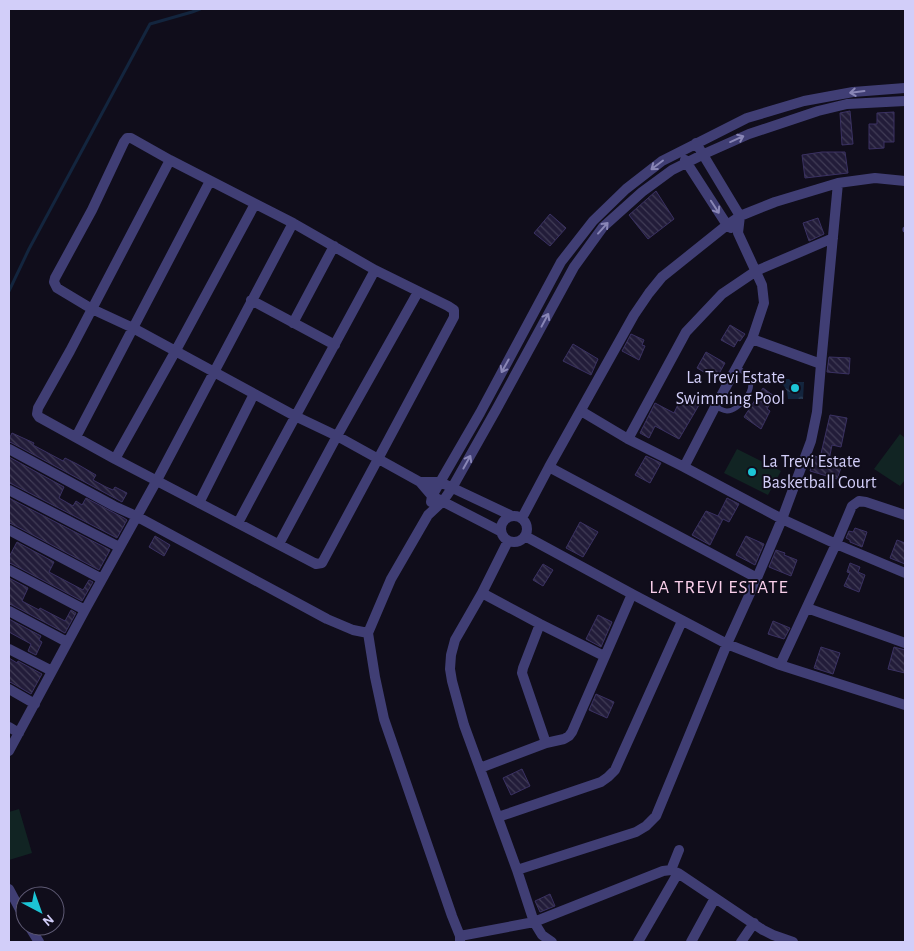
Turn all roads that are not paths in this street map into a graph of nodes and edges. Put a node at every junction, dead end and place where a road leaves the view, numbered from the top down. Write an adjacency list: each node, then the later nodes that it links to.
1 (905, 88): 3 (street, one-way to 3)
2 (905, 101): 5 (street, one-way to 2)
3 (696, 143): 4 (street); 5 (street)
4 (679, 151): 7 (street); 18 (street, one-way to 18)
5 (704, 154): 7 (street); 12 (street)
6 (170, 160): 8 (street); 24 (street); 24 (street)
7 (687, 164): 14 (street, one-way to 14); 19 (street, one-way to 7)
8 (210, 181): 11 (street); 26 (street)
9 (905, 181): 10 (street)
10 (838, 183): 12 (street); 16 (street)
11 (255, 204): 13 (street); 29 (street)
12 (740, 216): 14 (street); 15 (street)
13 (292, 223): 17 (street); 23 (street)
14 (727, 225): 15 (street); 35 (street)
15 (738, 232): 21 (street)
16 (833, 238): 21 (street); 30 (street)
17 (334, 246): 20 (street); 25 (street)
18 (562, 262): 19 (street); 47 (street, one-way to 47)
19 (574, 267): 48 (street, one-way to 19)
20 (375, 270): 22 (street); 28 (street)
21 (756, 271): 27 (street); 39 (street)
22 (418, 292): 37 (street); 42 (street)
23 (251, 300): 25 (street); 32 (street)
24 (92, 309): 26 (street); 38 (street)
25 (293, 323): 28 (street)
26 (133, 328): 29 (street); 38 (street)
27 (752, 339): 30 (street); 31 (street)
28 (335, 345): 36 (street)
29 (175, 352): 32 (street); 41 (street)
30 (820, 364): 58 (street)
31 (736, 367): 34 (street); 34 (lane)
32 (213, 372): 33 (street); 45 (street)
33 (254, 394): 36 (street); 52 (street)
34 (715, 407): 44 (street)
35 (581, 411): 39 (street); 43 (street)
36 (295, 416): 37 (street); 59 (street)
37 (337, 436): 42 (street); 64 (street)
38 (76, 437): 41 (street)
39 (628, 438): 44 (street)
40 (9, 449): 55 (street)
41 (115, 459): 45 (street)
42 (378, 459): 46 (street); 64 (street)
43 (549, 467): 57 (street); 69 (street)
44 (684, 467): 58 (street)
45 (156, 480): 52 (street); 55 (street)
46 (420, 482): 47 (street); 50 (street)
47 (440, 482): 48 (street); 50 (street)
48 (452, 488): 51 (street); 54 (street)
49 (9, 490): 66 (street)
50 (432, 496): 51 (street); 53 (street)
51 (443, 502): 53 (street); 61 (street)
52 (199, 504): 59 (street)
53 (428, 515): 78 (street)
54 (510, 515): 57 (street); 61 (street)
55 (136, 516): 66 (street); 78 (street)
56 (905, 516): 65 (street)
57 (522, 518): 62 (street)
58 (782, 519): 65 (street); 69 (street)
59 (238, 523): 64 (street)
60 (9, 530): 70 (street)
61 (500, 531): 63 (street)
62 (525, 536): 63 (street); 72 (street)
63 (508, 541): 71 (street)
64 (279, 544)
65 (836, 544): 68 (street); 73 (street)
66 (119, 547): 70 (street)
67 (9, 570): 74 (street)
68 (905, 573)
69 (757, 578): 81 (street)
70 (102, 579): 74 (street)
71 (482, 593): 77 (street); 93 (street)
72 (632, 594): 76 (street); 83 (street)
73 (807, 608): 80 (street); 84 (street)
74 (85, 610): 79 (street)
75 (9, 611): 79 (street)
76 (682, 621): 81 (street); 94 (street)
77 (540, 624): 83 (street); 91 (street)
78 (368, 633): 103 (street)
79 (67, 642): 85 (street)
80 (905, 643)
81 (727, 644): 84 (street); 96 (street)
82 (9, 649): 85 (street)
83 (604, 656): 91 (street)
84 (780, 665): 88 (street)
85 (52, 671): 87 (street)
86 (9, 690): 87 (street)
87 (35, 704): 90 (street)
88 (905, 705)
89 (9, 727): 90 (street)
90 (19, 733): 92 (street)
91 (546, 743): 93 (street)
92 (9, 751)
93 (480, 768): 94 (street)
94 (498, 817): 96 (street)
95 (679, 850): 97 (street)
96 (517, 870): 101 (street)
97 (674, 871): 99 (street); 101 (street); 105 (street)
98 (9, 889): 100 (street)
99 (715, 898): 102 (street); 106 (street)
100 (15, 900)
101 (534, 922): 103 (street); 104 (street)
102 (754, 923): 107 (street); 108 (street)
103 (460, 939)
104 (552, 942)
105 (638, 942)
106 (691, 942)
107 (741, 942)
108 (793, 942)

